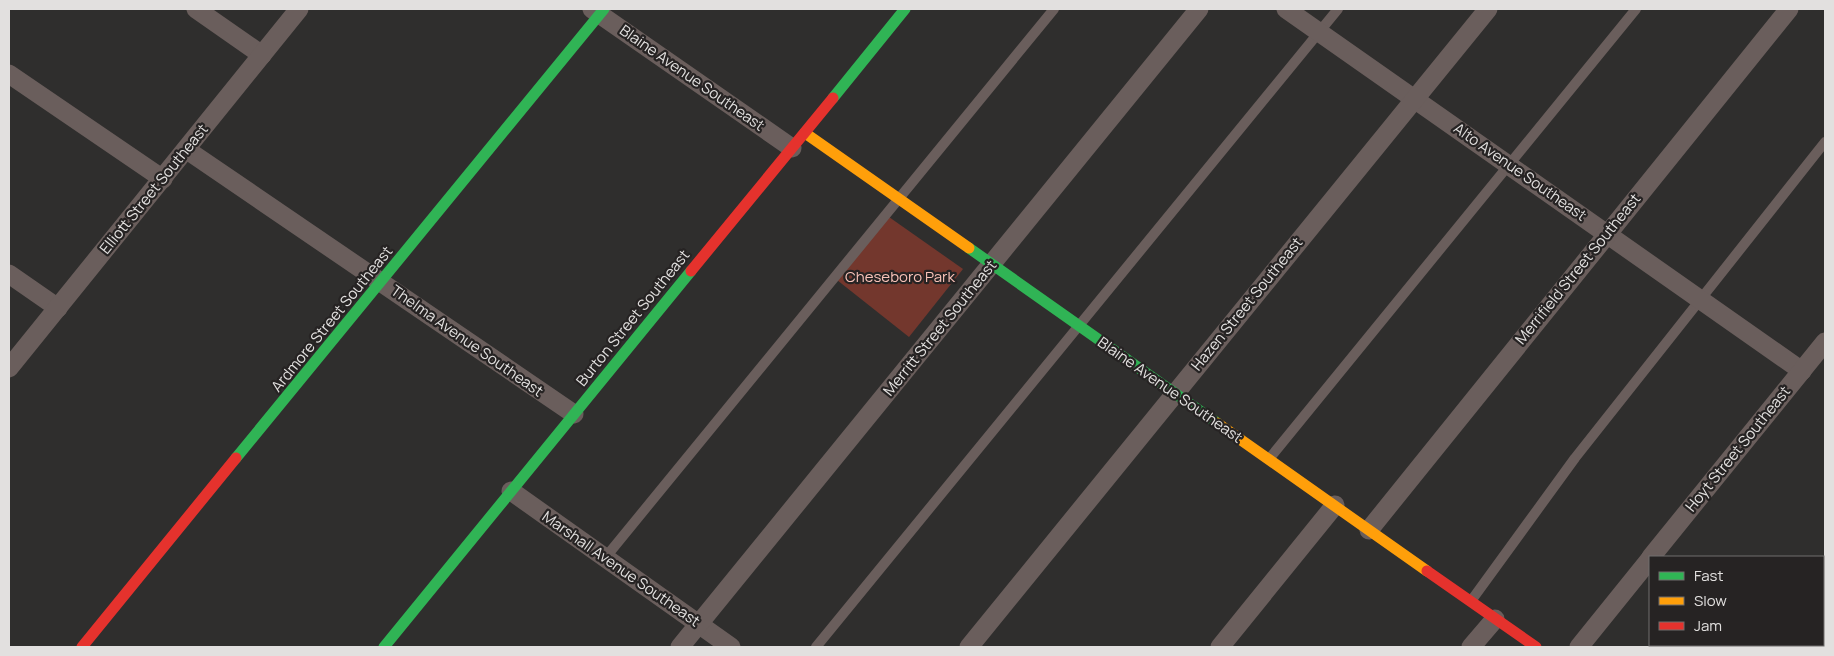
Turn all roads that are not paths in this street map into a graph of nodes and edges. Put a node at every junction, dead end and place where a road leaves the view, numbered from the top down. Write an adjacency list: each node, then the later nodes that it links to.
1 (196, 9): 13 (street)
2 (299, 9): 13 (street, Elliott Street Southeast)
3 (905, 9): 16 (street, Burton Street Southeast)
4 (1054, 9): 22 (lane)
5 (1199, 9): 24 (street, Merritt Street Southeast)
6 (1286, 9): 12 (street, Alto Avenue Southeast)
7 (1338, 9): 12 (lane)
8 (1488, 9): 15 (street, Hazen Street Southeast)
9 (1636, 9): 20 (lane)
10 (1789, 9): 23 (street, Merrifield Street Southeast)
11 (598, 11): 18 (street, Blaine Avenue Southeast); 26 (street, Ardmore Street Southeast)
12 (1320, 32): 15 (street, Alto Avenue Southeast); 29 (lane)
13 (262, 55): 19 (street, Elliott Street Southeast)
14 (9, 74): 21 (street)
15 (1415, 99): 20 (street, Alto Avenue Southeast); 33 (street, Hazen Street Southeast)
16 (805, 132): 18 (street, Burton Street Southeast); 22 (street, Blaine Avenue Southeast)
17 (1825, 142): 27 (lane)
18 (792, 148): 34 (street, Burton Street Southeast)
19 (187, 150): 21 (street, Elliott Street Southeast); 26 (street, Thelma Avenue Southeast)
20 (1509, 165): 23 (street, Alto Avenue Southeast); 35 (lane)
21 (163, 179): 28 (street, Elliott Street Southeast)
22 (898, 199): 24 (street, Blaine Avenue Southeast); 40 (lane)
23 (1606, 234): 27 (street, Alto Avenue Southeast); 38 (street, Merrifield Street Southeast)
24 (992, 265): 29 (street, Blaine Avenue Southeast); 44 (street, Merritt Street Southeast)
25 (9, 274): 28 (street)
26 (381, 282): 34 (street, Thelma Avenue Southeast); 45 (street, Ardmore Street Southeast)
27 (1700, 299): 32 (street, Alto Avenue Southeast); 42 (lane)
28 (58, 308): 31 (street, Elliott Street Southeast)
29 (1079, 327): 33 (street, Blaine Avenue Southeast); 49 (lane)
30 (1825, 342): 32 (street, Hoyt Street Southeast)
31 (9, 368)
32 (1802, 370): 39 (street, Hoyt Street Southeast)
33 (1174, 394): 35 (street, Blaine Avenue Southeast); 50 (street, Hazen Street Southeast)
34 (574, 414): 36 (street, Burton Street Southeast)
35 (1269, 459): 37 (street, Blaine Avenue Southeast)
36 (511, 491): 40 (street, Marshall Avenue Southeast); 46 (street, Burton Street Southeast)
37 (1335, 505): 38 (street, Blaine Avenue Southeast); 51 (street)
38 (1369, 530): 42 (street, Blaine Avenue Southeast)
39 (1653, 556)
40 (606, 558): 44 (street, Marshall Avenue Southeast)
41 (1649, 560): 54 (street, Hoyt Street Southeast)
42 (1470, 602): 43 (street, Blaine Avenue Southeast)
43 (1495, 619): 52 (street); 53 (street, Blaine Avenue Southeast)
44 (698, 624): 47 (street, Merritt Street Southeast); 48 (street, Marshall Avenue Southeast)
45 (82, 647)
46 (384, 647)
47 (680, 647)
48 (731, 647)
49 (816, 647)
50 (969, 647)
51 (1220, 647)
52 (1471, 647)
53 (1536, 647)
54 (1579, 647)

